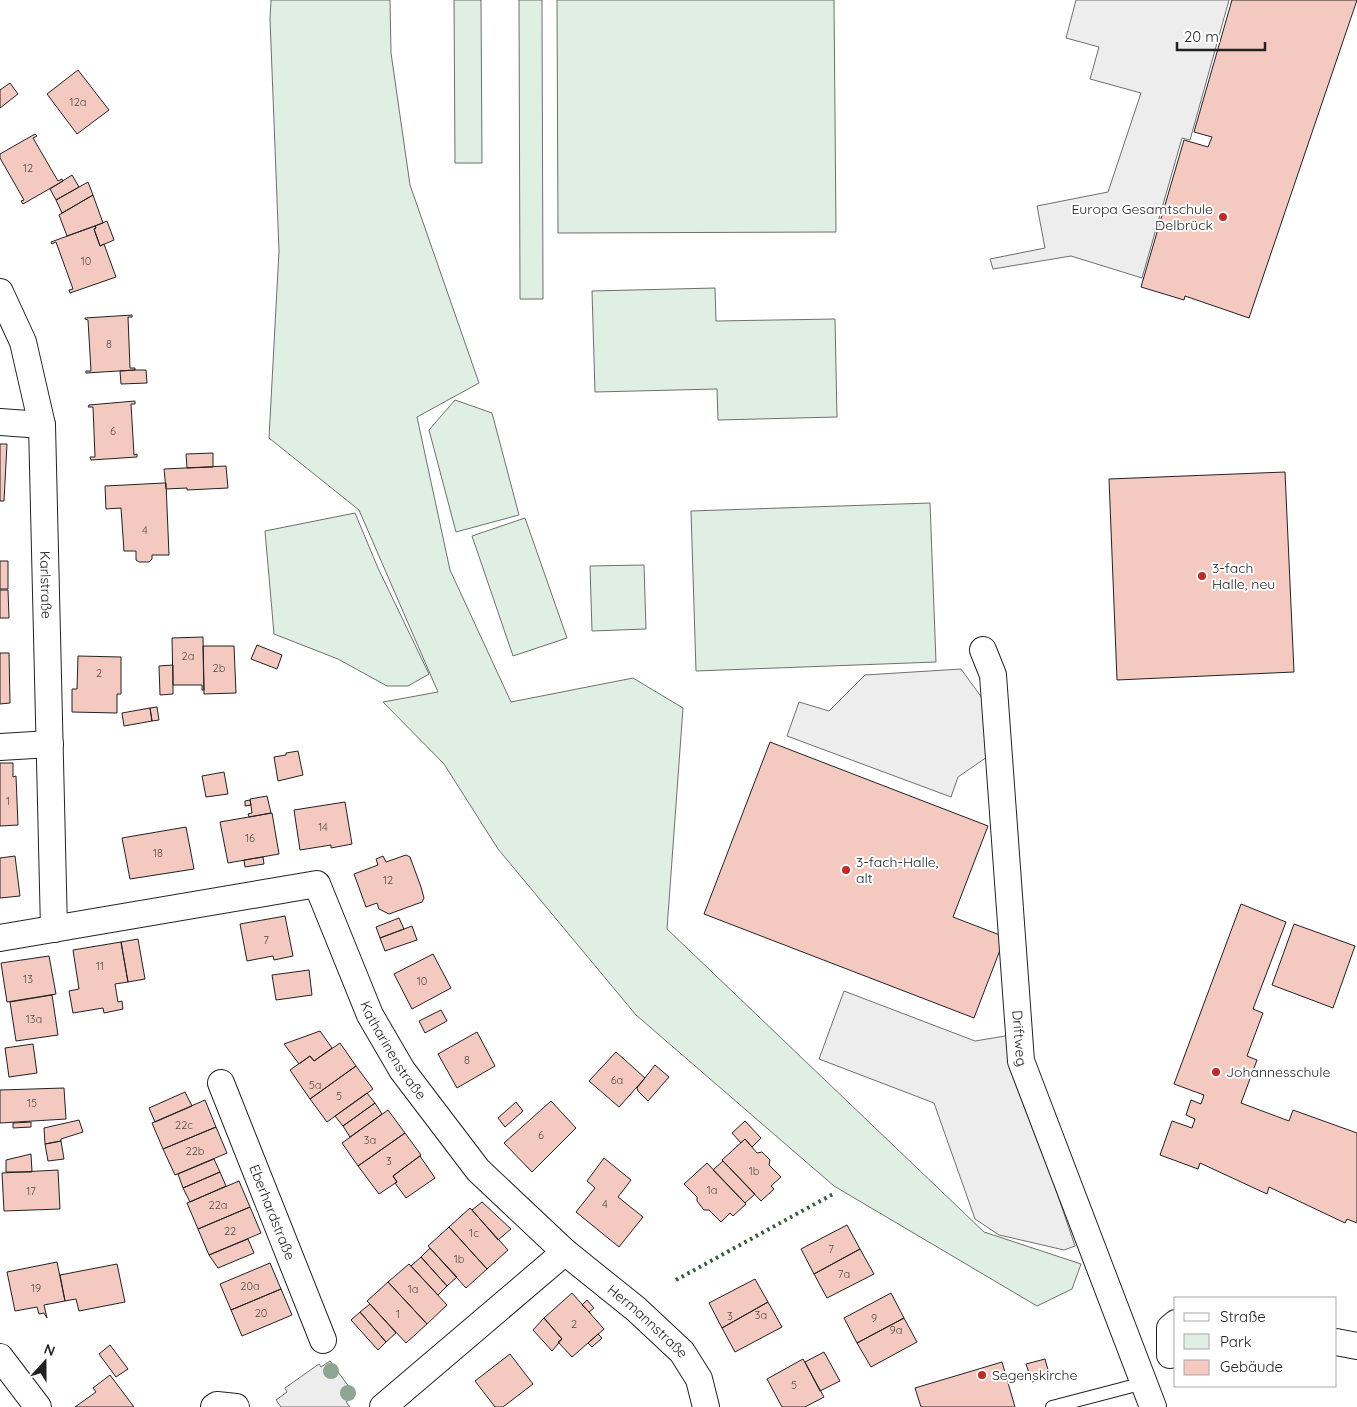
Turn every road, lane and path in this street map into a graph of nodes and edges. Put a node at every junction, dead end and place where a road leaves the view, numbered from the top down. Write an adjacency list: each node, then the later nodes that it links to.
1 (0, 292): 3 (street, Karlstraße)
2 (0, 422): 3 (street)
3 (42, 425): 5 (street, Karlstraße)
4 (983, 650): 17 (street, Driftweg)
5 (50, 744): 6 (street); 7 (street, Karlstraße)
6 (0, 747)
7 (54, 929): 8 (street, Katharinenstraße); 10 (street, Katharinenstraße)
8 (0, 938)
9 (221, 1084): 12 (street, Eberhardstraße)
10 (565, 1252): 21 (street); 22 (street, Hermannstraße)
11 (1174, 1325): 16 (street)
12 (323, 1340)
13 (1337, 1342): 14 (street)
14 (1357, 1346)
15 (0, 1357): 18 (street)
16 (1173, 1357): 17 (street)
17 (1147, 1394): 23 (lane)
18 (38, 1407)
19 (214, 1407): 20 (street)
20 (236, 1407)
21 (382, 1407)
22 (706, 1407)
23 (1052, 1407)

